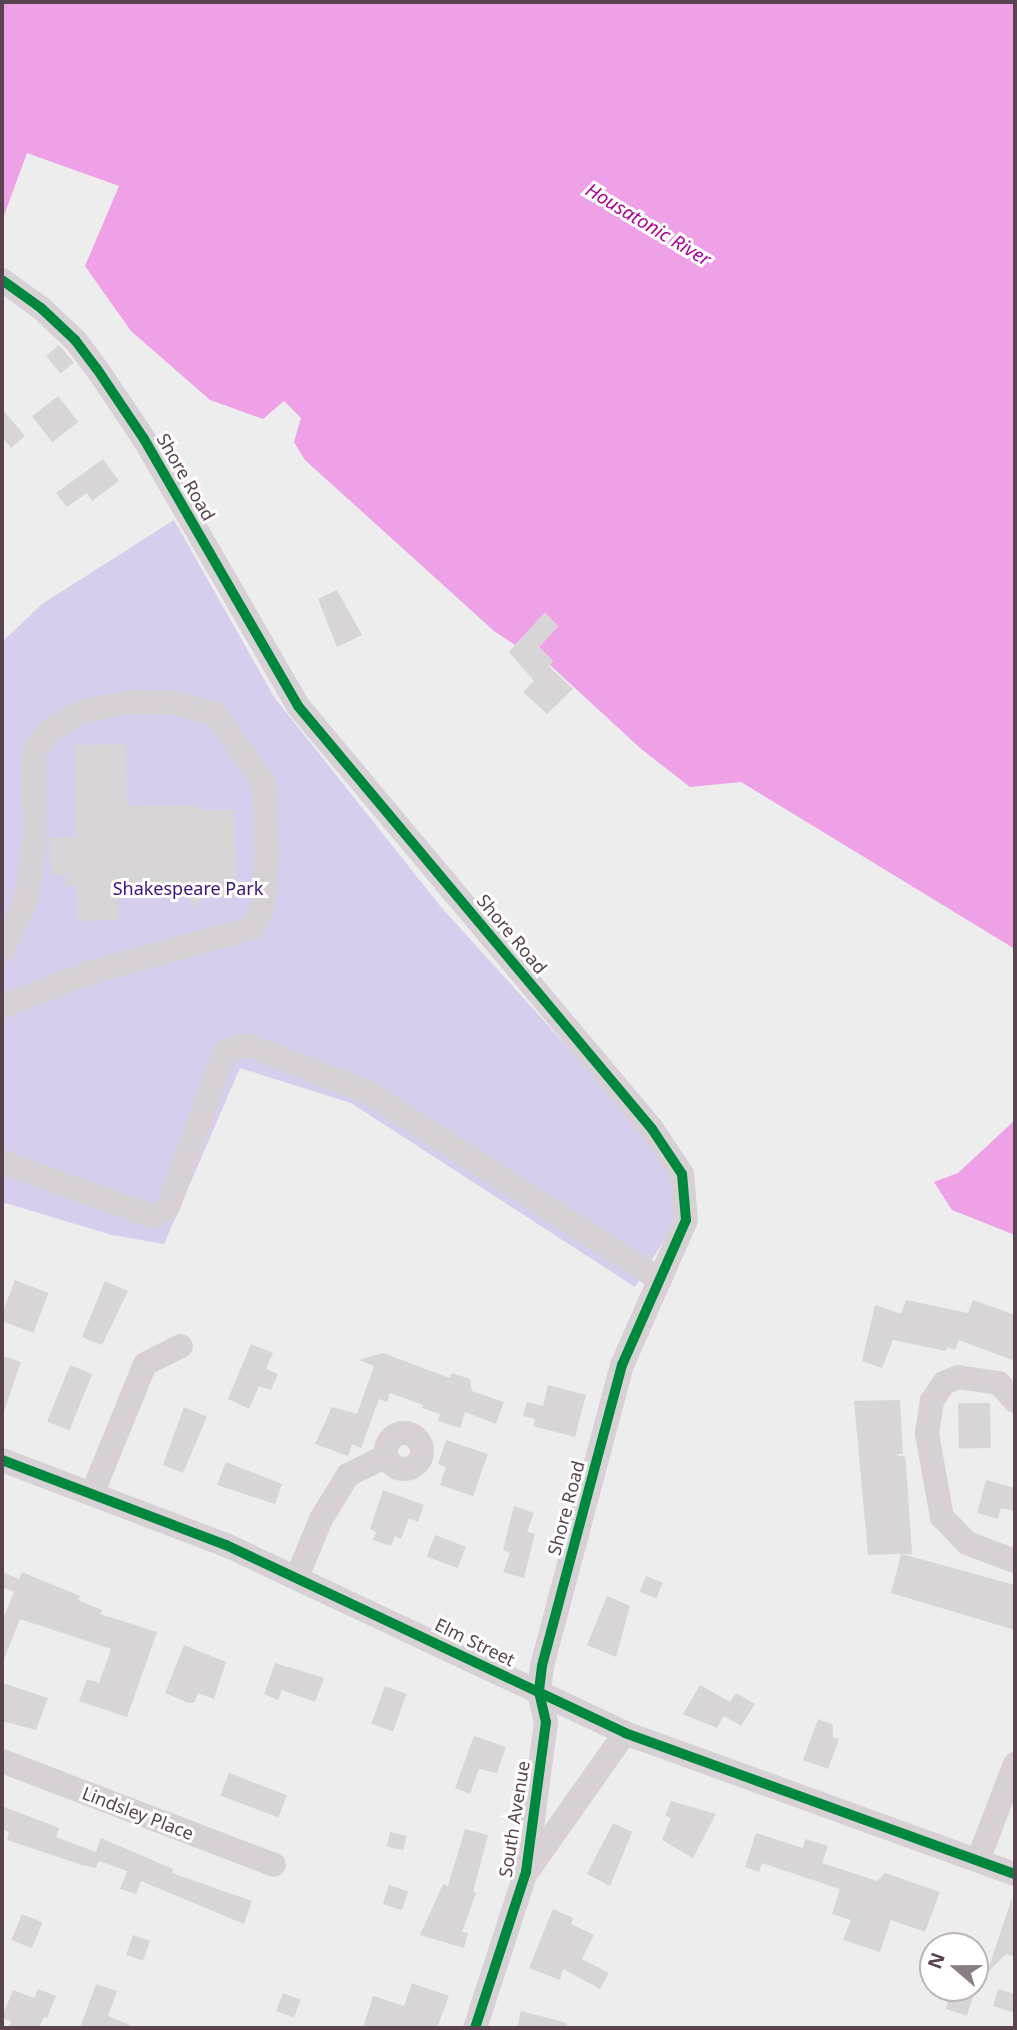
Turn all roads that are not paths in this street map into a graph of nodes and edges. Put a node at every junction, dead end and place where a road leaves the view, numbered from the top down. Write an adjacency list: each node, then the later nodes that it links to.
1 (6, 273): 5 (street, Shore Road)
2 (2, 950): 3 (street)
3 (2, 1006)
4 (2, 1162): 5 (street)
5 (660, 1280): 13 (street, Shore Road)
6 (181, 1346): 10 (street)
7 (1015, 1401): 11 (street)
8 (386, 1456): 12 (street)
9 (2, 1460): 10 (street, Elm Street)
10 (92, 1494): 12 (street, Elm Street)
11 (1015, 1561)
12 (297, 1577): 13 (street, Elm Street)
13 (539, 1692): 14 (street, Elm Street); 19 (street, South Avenue)
14 (625, 1732): 17 (street, Elm Street); 19 (street, South Avenue)
15 (2, 1761): 18 (street, Lindsley Place)
16 (1015, 1764): 17 (street)
17 (978, 1860): 20 (street, Elm Street)
18 (275, 1865)
19 (526, 1872): 21 (street, South Avenue)
20 (1015, 1874)
21 (475, 2028)

